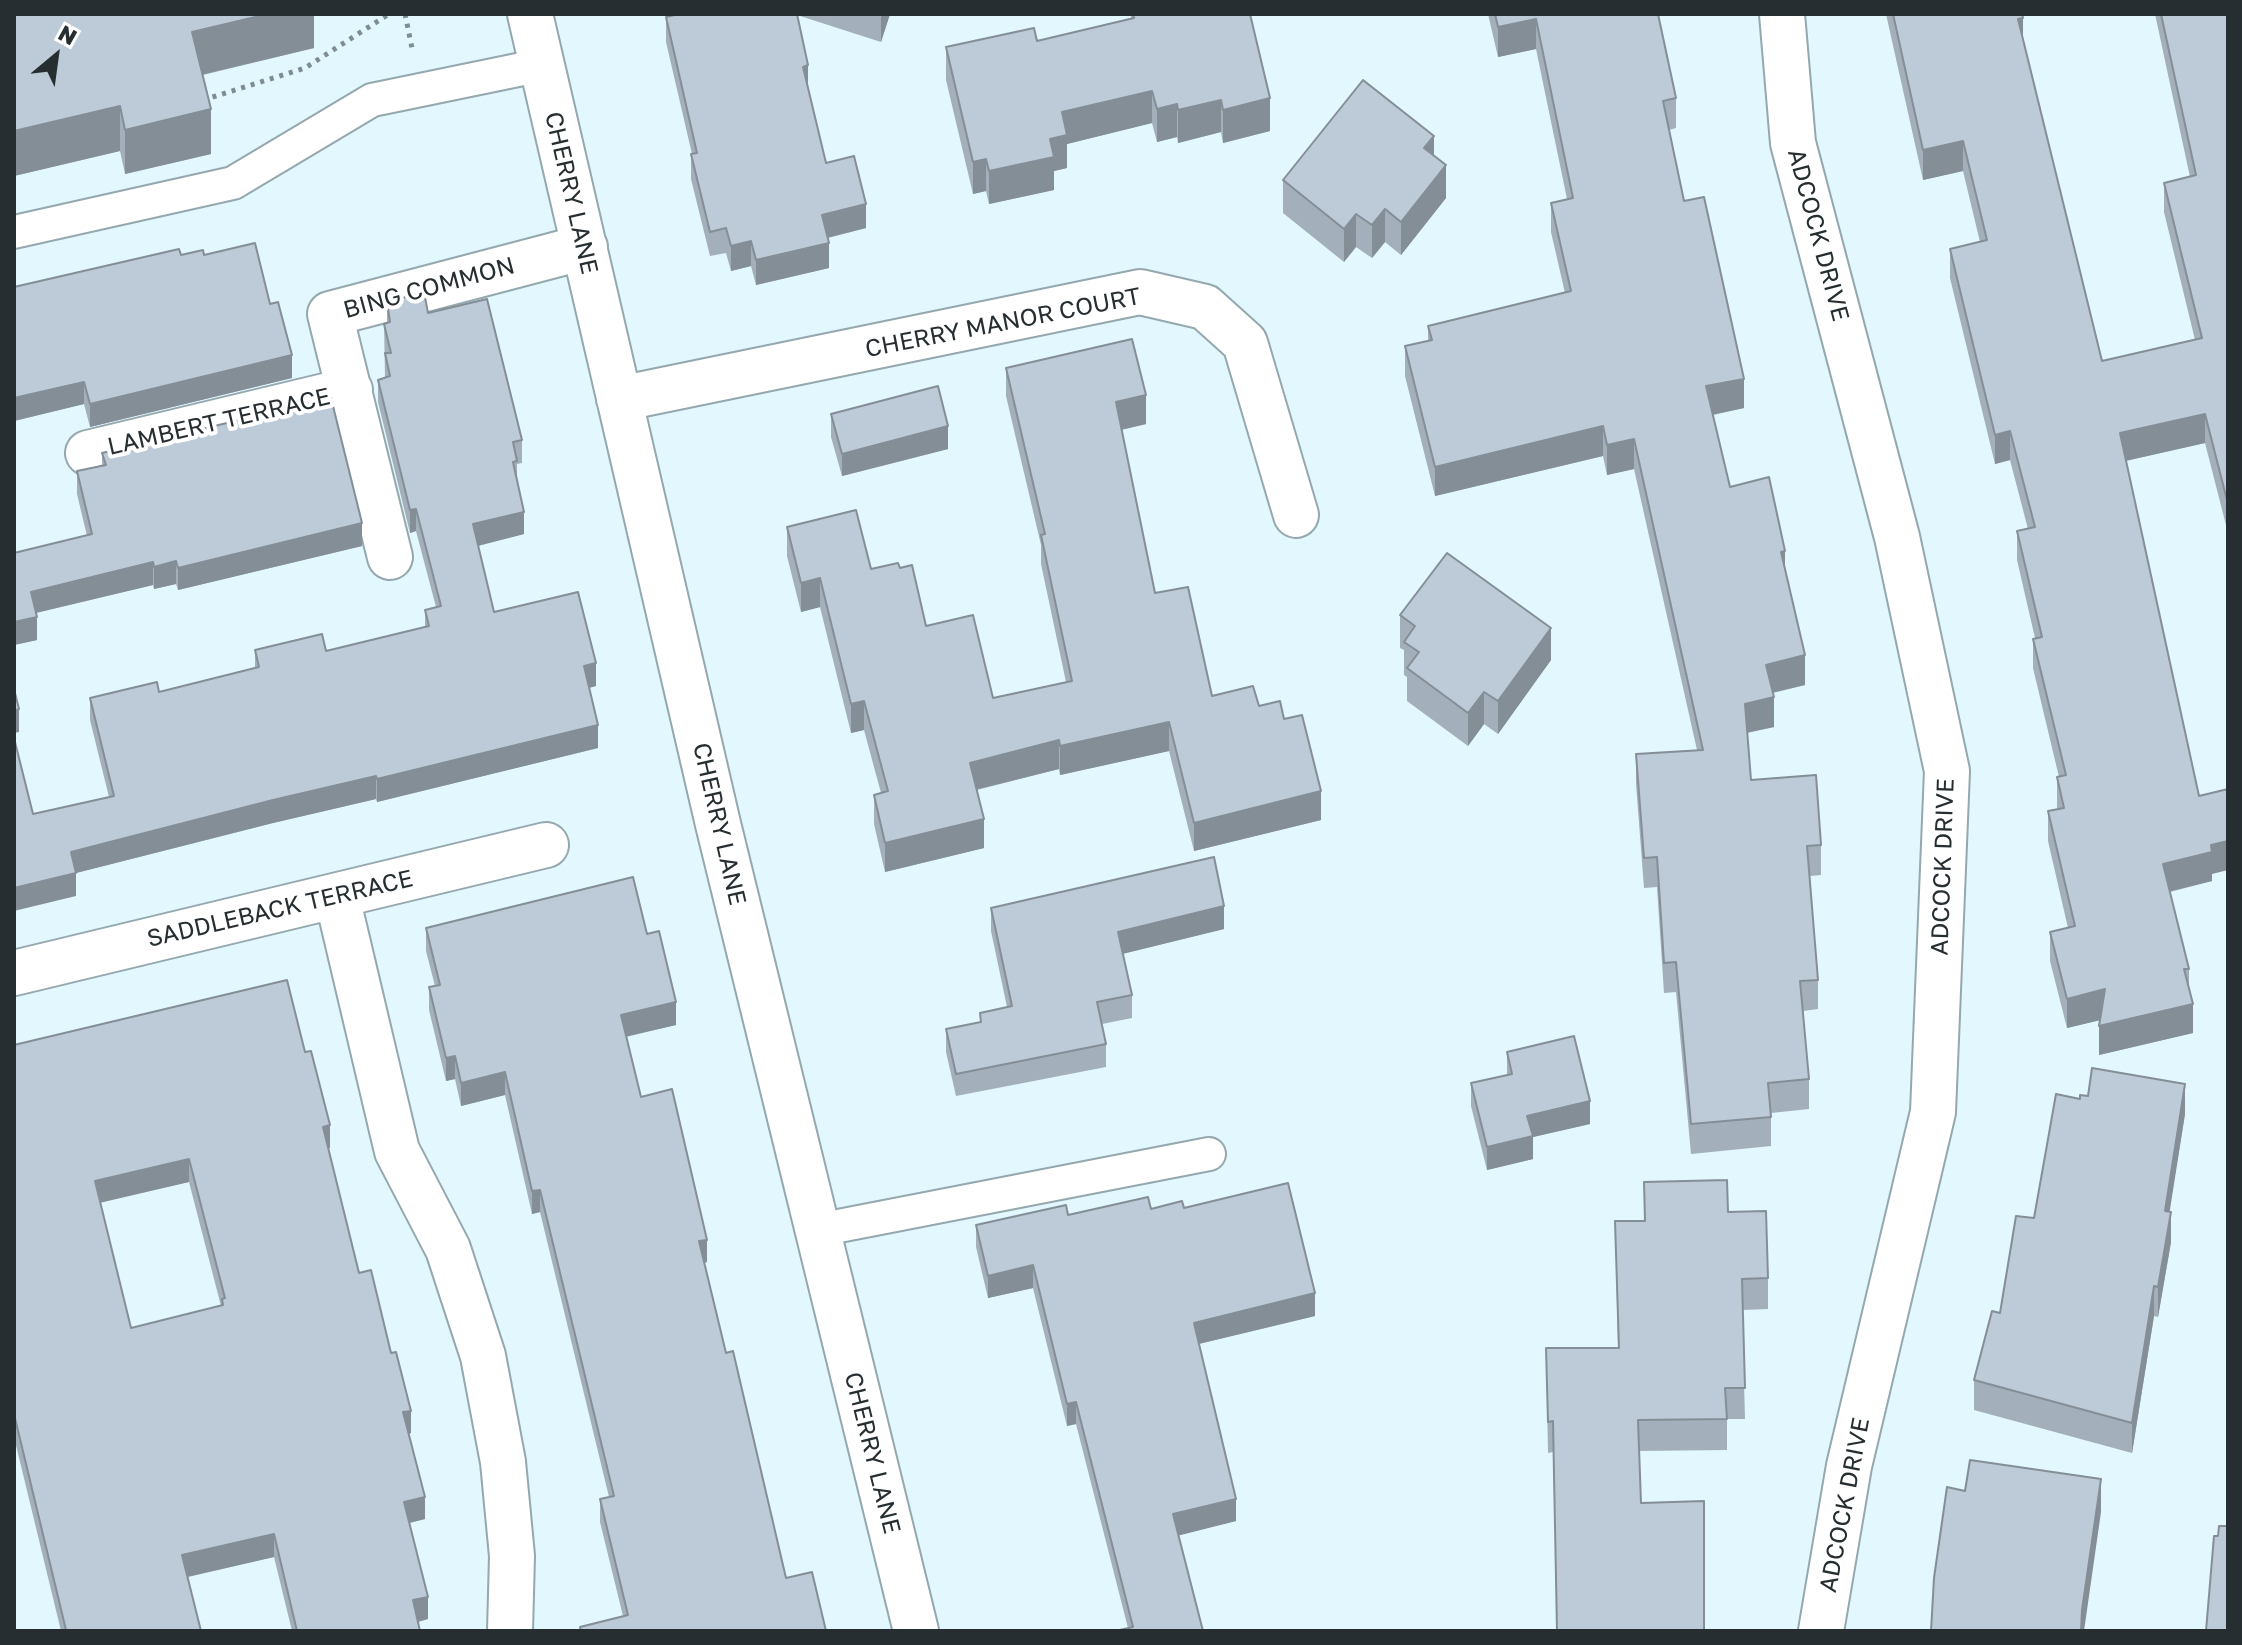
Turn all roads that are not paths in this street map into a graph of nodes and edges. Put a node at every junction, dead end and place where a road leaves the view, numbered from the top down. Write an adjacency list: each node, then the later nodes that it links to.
1 (530, 14): 3 (street, CHERRY LANE)
2 (1782, 14): 18 (street, ADCOCK DRIVE)
3 (542, 65): 4 (lane); 5 (street, CHERRY LANE)
4 (14, 232)
5 (585, 247): 6 (street, BING COMMON); 7 (street, CHERRY LANE)
6 (350, 390): 8 (street, LAMBERT TERRACE); 10 (street, BING COMMON)
7 (619, 399): 9 (street, CHERRY MANOR COURT); 15 (street, CHERRY LANE)
8 (88, 453)
9 (1296, 515)
10 (390, 557)
11 (546, 845): 12 (street, SADDLEBACK TERRACE)
12 (337, 897): 13 (street, SADDLEBACK TERRACE); 16 (street)
13 (14, 973)
14 (1209, 1154): 15 (lane)
15 (818, 1230): 17 (street, CHERRY LANE)
16 (510, 1631)
17 (916, 1631)
18 (1821, 1631)

